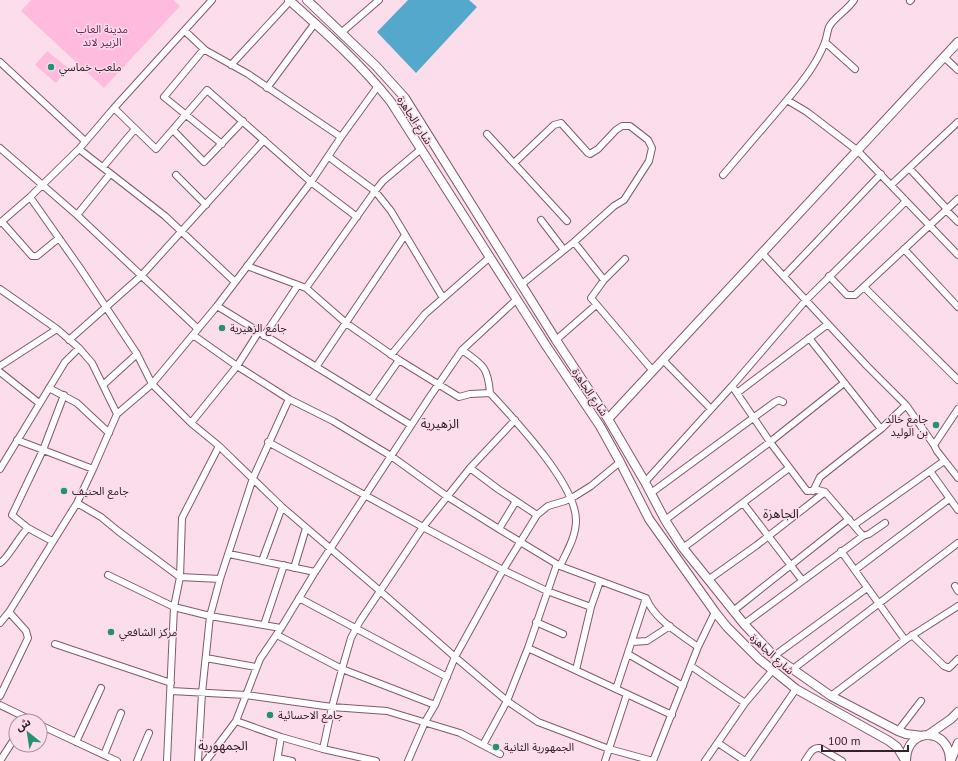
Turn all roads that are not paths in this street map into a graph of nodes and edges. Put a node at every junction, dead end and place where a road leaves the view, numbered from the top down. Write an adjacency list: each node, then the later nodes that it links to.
1 (212, 0): 9 (street)
2 (289, 0): 8 (street, شارع الجاهزة); 16 (street)
3 (307, 0): 10 (street, شارع الجاهزة)
4 (367, 0): 7 (street)
5 (379, 0): 7 (street)
6 (854, 0): 11 (street)
7 (372, 5): 10 (street)
8 (315, 23): 19 (street, شارع الجاهزة); 20 (street)
9 (185, 31): 13 (street); 22 (street)
10 (342, 32): 77 (street, شارع الجاهزة)
11 (825, 42): 17 (street); 21 (street)
12 (958, 42): 14 (street)
13 (204, 49): 16 (street); 23 (street)
14 (944, 57): 18 (street); 36 (street)
15 (0, 62): 31 (street)
16 (231, 65): 20 (street)
17 (855, 69)
18 (958, 70)
19 (378, 86): 29 (street); 35 (street, شارع الجاهزة)
20 (267, 88): 29 (street)
21 (787, 100): 36 (street); 44 (street)
22 (114, 108): 26 (street); 31 (street)
23 (185, 115): 24 (street); 27 (street); 32 (street)
24 (242, 121): 30 (street); 32 (street)
25 (958, 122): 40 (street)
26 (135, 129): 27 (street); 39 (street)
27 (173, 130): 32 (street)
28 (487, 134): 38 (street)
29 (341, 137): 37 (street)
30 (264, 140): 45 (street); 52 (street)
31 (85, 141): 34 (street)
32 (222, 144)
33 (0, 148): 46 (street)
34 (79, 149): 39 (street); 46 (street)
35 (421, 149): 48 (street); 69 (street, شارع الجاهزة)
36 (858, 151): 42 (street); 67 (street)
37 (329, 157): 45 (street); 48 (street)
38 (514, 163): 57 (street); 64 (street)
39 (103, 167): 41 (street)
40 (909, 168): 47 (street); 53 (street)
41 (110, 174): 54 (street); 61 (street)
42 (881, 174): 47 (street); 73 (street)
43 (176, 175): 52 (street)
44 (723, 175)
45 (311, 182): 55 (street); 71 (street)
46 (42, 185): 49 (street); 54 (street)
47 (891, 185): 51 (street)
48 (376, 191): 55 (street); 62 (street)
49 (30, 197): 59 (street); 63 (street)
50 (958, 199): 53 (street)
51 (906, 201): 60 (street); 74 (street)
52 (206, 205): 61 (street)
53 (947, 210): 58 (street); 60 (street)
54 (77, 215): 72 (street)
55 (357, 217): 80 (street)
56 (541, 220): 66 (street)
57 (568, 221)
58 (958, 222)
59 (1, 223): 63 (street)
60 (930, 226): 65 (street); 68 (street)
61 (181, 231): 72 (street); 76 (street)
62 (406, 235): 82 (street); 89 (street)
63 (59, 238): 88 (street)
64 (574, 242): 66 (street); 75 (street)
65 (904, 249): 79 (street); 87 (street)
66 (564, 250): 77 (street)
67 (762, 253): 73 (street); 104 (street)
68 (958, 255)
69 (490, 257): 82 (street); 83 (street, شارع الجاهزة)
70 (625, 259): 75 (street)
71 (247, 266): 76 (street); 78 (street)
72 (141, 276): 88 (street); 92 (street)
73 (784, 276): 84 (street)
74 (829, 276): 79 (street); 84 (street)
75 (604, 280): 85 (street)
76 (235, 282): 86 (street)
77 (522, 284): 97 (street, شارع الجاهزة)
78 (298, 285): 80 (street); 93 (street)
79 (864, 287): 110 (street)
80 (306, 288): 89 (street)
81 (0, 289): 91 (street)
82 (443, 298): 102 (street)
83 (517, 299): 98 (street, شارع الجاهزة); 100 (street)
84 (806, 300): 90 (street); 115 (street)
85 (596, 305): 97 (street); 108 (street)
86 (216, 306): 92 (street); 93 (street)
87 (958, 307)
88 (105, 308): 96 (street); 101 (street)
89 (346, 323): 102 (street); 107 (street)
90 (828, 324): 95 (street); 124 (street)
91 (56, 329): 96 (street); 105 (street)
92 (198, 329): 94 (street)
93 (261, 334): 106 (street); 107 (street)
94 (193, 335): 106 (street); 112 (street)
95 (809, 338): 111 (street); 118 (street)
96 (69, 340): 99 (street)
97 (556, 340): 98 (street); 129 (street, شارع الجاهزة)
98 (547, 347): 143 (street, شارع الجاهزة)
99 (79, 348): 113 (street); 116 (street)
100 (462, 350): 114 (street); 117 (street)
101 (137, 354): 112 (street); 113 (street)
102 (391, 354): 103 (street)
103 (399, 360): 114 (street); 121 (street)
104 (663, 360): 108 (street); 125 (street)
105 (0, 366)
106 (237, 366): 120 (street); 131 (street)
107 (316, 367): 121 (street)
108 (653, 371): 129 (street)
109 (0, 372): 123 (street)
110 (958, 380)
111 (844, 383): 133 (street); 137 (street)
112 (152, 384): 127 (street); 131 (street)
113 (103, 385): 127 (street)
114 (438, 385): 117 (street); 132 (street)
115 (732, 386): 118 (street); 125 (street)
116 (49, 388): 119 (street); 123 (street)
117 (490, 393): 130 (street)
118 (737, 393): 128 (street)
119 (64, 395): 134 (street); 140 (street)
120 (289, 399): 136 (street); 141 (street)
121 (371, 400): 132 (street)
122 (783, 402): 128 (street)
123 (39, 403): 135 (street)
124 (906, 405): 133 (street); 138 (street)
125 (711, 409): 151 (street)
126 (958, 409): 138 (street)
127 (116, 414): 134 (street)
128 (753, 418): 137 (street); 154 (street)
129 (608, 419): 151 (street, شارع الجاهزة)
130 (515, 420): 145 (street); 157 (street)
131 (191, 423): 139 (street)
132 (411, 425): 141 (street)
133 (881, 429): 152 (street)
134 (109, 433): 147 (street)
135 (17, 440): 140 (street); 144 (street)
136 (268, 442): 149 (street); 155 (street)
137 (770, 442): 146 (street); 166 (street)
138 (934, 445): 142 (street)
139 (219, 446): 149 (street); 194 (street)
140 (43, 450): 147 (street); 170 (street)
141 (391, 456): 155 (street); 156 (street)
142 (944, 461): 148 (street); 150 (street)
143 (620, 462): 157 (street); 188 (street, شارع الجاهزة)
144 (0, 468)
145 (470, 468): 156 (street); 159 (street)
146 (789, 468): 152 (street); 161 (street)
147 (94, 469): 160 (street)
148 (930, 471): 158 (street); 168 (street)
149 (253, 478): 162 (street); 181 (street)
150 (958, 478)
151 (645, 482): 154 (street, شارع الجاهزة)
152 (813, 492): 153 (street)
153 (825, 492): 165 (street); 173 (street)
154 (651, 493): 166 (street, شارع الجاهزة)
155 (365, 496): 169 (street); 179 (street)
156 (448, 497): 169 (street); 172 (street)
157 (571, 498): 164 (street); 187 (street)
158 (950, 499): 163 (street); 191 (street)
159 (516, 501): 164 (street); 172 (street)
160 (76, 503): 175 (street); 194 (street)
161 (743, 503): 173 (street); 178 (street)
162 (282, 507): 171 (street); 183 (street)
163 (958, 510)
164 (537, 515): 176 (street)
165 (849, 519): 168 (street); 185 (street)
166 (665, 520): 178 (street, شارع الجاهزة)
167 (885, 523): 174 (street)
168 (854, 525): 174 (street)
169 (423, 527): 190 (street); 200 (street)
170 (28, 528): 175 (street); 184 (street)
171 (306, 528): 179 (street); 189 (street)
172 (498, 529): 176 (street)
173 (768, 536): 185 (street); 196 (street)
174 (863, 536): 180 (street)
175 (52, 541): 209 (street)
176 (520, 541): 187 (street); 190 (street)
177 (958, 544): 204 (street)
178 (683, 548): 182 (street, شارع الجاهزة)
179 (331, 550): 192 (street); 200 (street)
180 (841, 551): 191 (street); 197 (street)
181 (229, 554): 183 (street); 195 (street)
182 (690, 558): 188 (street); 196 (street, شارع الجاهزة)
183 (262, 561): 186 (street)
184 (0, 563)
185 (791, 564): 197 (street); 208 (street)
186 (284, 565): 189 (street); 215 (street)
187 (559, 565): 198 (street); 201 (street)
188 (681, 565): 210 (street, شارع الجاهزة)
189 (294, 568): 192 (street)
190 (503, 570): 201 (street); 230 (street)
191 (855, 570): 199 (street)
192 (315, 572): 202 (street)
193 (108, 576): 206 (street)
194 (180, 577): 195 (street); 206 (street)
195 (220, 579): 211 (street)
196 (708, 580): 208 (street, شارع الجاهزة)
197 (802, 580): 214 (street)
198 (600, 581): 203 (street); 207 (street)
199 (867, 588): 204 (street); 229 (street)
200 (380, 591): 218 (street); 230 (street)
201 (547, 591): 207 (street); 212 (street)
202 (299, 598): 217 (street); 218 (street)
203 (646, 598): 216 (street); 223 (street)
204 (879, 604): 222 (street); 237 (street)
205 (958, 606): 221 (street)
206 (174, 607): 211 (street); 241 (street)
207 (591, 607): 238 (street)
208 (733, 611): 214 (street, شارع الجاهزة)
209 (9, 612): 213 (street); 250 (street)
210 (715, 612): 225 (street); 232 (street, شارع الجاهزة)
211 (210, 616): 215 (street); 231 (street)
212 (536, 622): 219 (street); 226 (street)
213 (0, 623)
214 (744, 624): 227 (street, شارع الجاهزة)
215 (264, 625): 217 (street)
216 (670, 626): 223 (street); 225 (street)
217 (281, 628): 220 (street)
218 (356, 630): 236 (street); 240 (street)
219 (563, 634)
220 (277, 635): 235 (street); 236 (street)
221 (912, 635): 222 (street); 233 (street)
222 (905, 640): 251 (street)
223 (632, 642): 228 (street)
224 (55, 644): 241 (street)
225 (698, 647): 234 (street)
226 (528, 648): 238 (street); 252 (street)
227 (767, 649): 229 (street, شارع الجاهزة); 232 (street)
228 (628, 654): 242 (street); 244 (street)
229 (774, 656): 237 (street, شارع الجاهزة)
230 (455, 657): 240 (street); 252 (street)
231 (206, 658): 235 (street); 247 (street)
232 (759, 659): 239 (street, شارع الجاهزة)
233 (958, 659)
234 (691, 666): 242 (street); 254 (street)
235 (256, 667): 249 (street)
236 (342, 669): 256 (street); 257 (street)
237 (793, 669): 251 (street, شارع الجاهزة)
238 (576, 670): 244 (street)
239 (772, 671): 245 (street, شارع الجاهزة); 254 (street)
240 (447, 677): 256 (street)
241 (171, 683): 246 (street)
242 (683, 686): 261 (street)
243 (101, 688): 271 (street)
244 (616, 689): 248 (street)
245 (796, 689): 265 (street, شارع الجاهزة); 294 (street)
246 (171, 691): 247 (street); 284 (street)
247 (202, 693): 249 (street); 285 (street)
248 (627, 694): 261 (street); 277 (street)
249 (246, 695): 257 (street); 263 (street)
250 (0, 696)
251 (831, 696): 262 (street, شارع الجاهزة)
252 (507, 701): 274 (street); 277 (street)
253 (921, 701): 267 (street)
254 (745, 703): 272 (street)
255 (0, 705): 259 (street)
256 (435, 705): 264 (street)
257 (332, 707): 264 (street); 276 (street)
258 (958, 712): 269 (street)
259 (15, 713)
260 (121, 713): 278 (street)
261 (672, 715): 292 (street)
262 (869, 715): 265 (street); 267 (street, شارع الجاهزة)
263 (236, 721): 270 (street); 286 (street)
264 (425, 722): 274 (street); 289 (street)
265 (863, 726): 280 (street, شارع الجاهزة)
266 (48, 728): 271 (street)
267 (898, 730): 269 (street, شارع الجاهزة)
268 (149, 733): 283 (street)
269 (925, 735): 280 (street); 297 (street, شارع الجاهزة)
270 (281, 737): 276 (street); 279 (street)
271 (76, 742): 278 (street)
272 (718, 743): 293 (street); 294 (street)
273 (958, 743): 297 (street)
274 (482, 745): 290 (street)
275 (8, 748): 281 (street)
276 (323, 749): 288 (street)
277 (609, 749): 291 (street); 292 (street)
278 (104, 755): 282 (street)
279 (278, 760): 287 (street)
280 (906, 760)
281 (0, 761)
282 (117, 761)
283 (137, 761)
284 (167, 761)
285 (198, 761)
286 (208, 761)
287 (292, 761)
288 (376, 761)
289 (408, 761)
290 (497, 761)
291 (605, 761)
292 (653, 761)
293 (705, 761)
294 (746, 761)
295 (805, 761): 296 (street)
296 (842, 761)
297 (950, 761)

